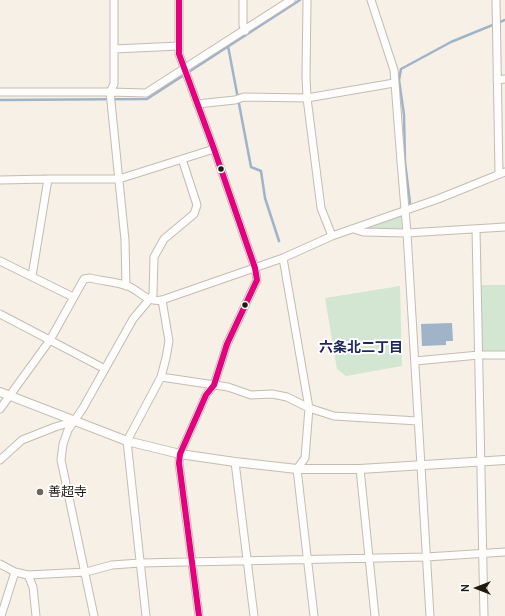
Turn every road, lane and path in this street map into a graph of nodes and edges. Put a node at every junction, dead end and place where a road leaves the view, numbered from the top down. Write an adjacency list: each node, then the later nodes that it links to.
1 (114, 0): 10 (street)
2 (179, 0): 9 (street)
3 (243, 0): 8 (street)
4 (291, 0): 8 (street)
5 (307, 0): 17 (street)
6 (371, 0): 14 (street)
7 (496, 0): 13 (street)
8 (245, 31): 11 (street)
9 (179, 46): 10 (street); 11 (street)
10 (114, 49): 16 (street)
11 (185, 68): 16 (street); 18 (street)
12 (505, 79): 13 (street)
13 (497, 80): 21 (street)
14 (394, 83): 17 (street); 25 (street)
15 (0, 92): 16 (street)
16 (110, 92): 23 (street)
17 (307, 98): 18 (street); 30 (street)
18 (197, 104): 19 (street)
19 (214, 149): 20 (street); 33 (street)
20 (182, 160): 23 (street); 37 (street)
21 (502, 173): 25 (street)
22 (48, 179): 23 (street); 24 (street); 34 (street)
23 (119, 179): 35 (street)
24 (0, 180)
25 (405, 211): 27 (street); 29 (street)
26 (505, 228): 28 (street)
27 (354, 229): 29 (street); 30 (street)
28 (476, 229): 29 (street); 41 (street)
29 (407, 233): 43 (street)
30 (332, 236): 31 (street)
31 (283, 258): 33 (street); 49 (street)
32 (0, 261): 34 (street)
33 (255, 268): 38 (street); 46 (street)
34 (32, 276): 36 (street)
35 (126, 286): 36 (street); 37 (street)
36 (73, 297): 40 (street)
37 (150, 300): 38 (street); 44 (street)
38 (162, 300): 45 (street)
39 (0, 314): 40 (street)
40 (50, 340): 44 (street); 48 (street)
41 (479, 355): 42 (street); 43 (street); 58 (street)
42 (505, 355)
43 (415, 361): 52 (street)
44 (105, 369): 51 (street)
45 (161, 377): 46 (street); 53 (street)
46 (214, 385): 49 (street); 54 (street)
47 (0, 392): 48 (street)
48 (9, 396): 50 (street); 51 (street)
49 (309, 408): 52 (street); 60 (street)
50 (0, 409)
51 (75, 421): 53 (street); 55 (street); 72 (street)
52 (418, 421): 59 (street)
53 (127, 441): 54 (street); 69 (street)
54 (180, 454): 57 (street); 68 (street)
55 (0, 460)
56 (505, 460): 58 (street)
57 (235, 462): 60 (street); 67 (street)
58 (481, 462): 59 (street); 63 (street)
59 (421, 465): 61 (street); 64 (street)
60 (298, 469): 61 (street); 66 (street)
61 (360, 469): 65 (street)
62 (505, 552): 63 (street)
63 (483, 553): 64 (street); 83 (street)
64 (426, 557): 65 (street); 82 (street)
65 (369, 558): 66 (street); 81 (street)
66 (308, 559): 67 (street); 80 (street)
67 (247, 561): 68 (street); 79 (street)
68 (192, 562): 69 (street); 78 (street)
69 (140, 563): 72 (street); 77 (street)
70 (0, 564): 71 (street)
71 (15, 572): 73 (street); 74 (street)
72 (86, 572): 73 (street); 76 (street)
73 (28, 575): 75 (street)
74 (1, 616)
75 (36, 616)
76 (94, 616)
77 (146, 616)
78 (199, 616)
79 (254, 616)
80 (314, 616)
81 (375, 616)
82 (430, 616)
83 (484, 616)

